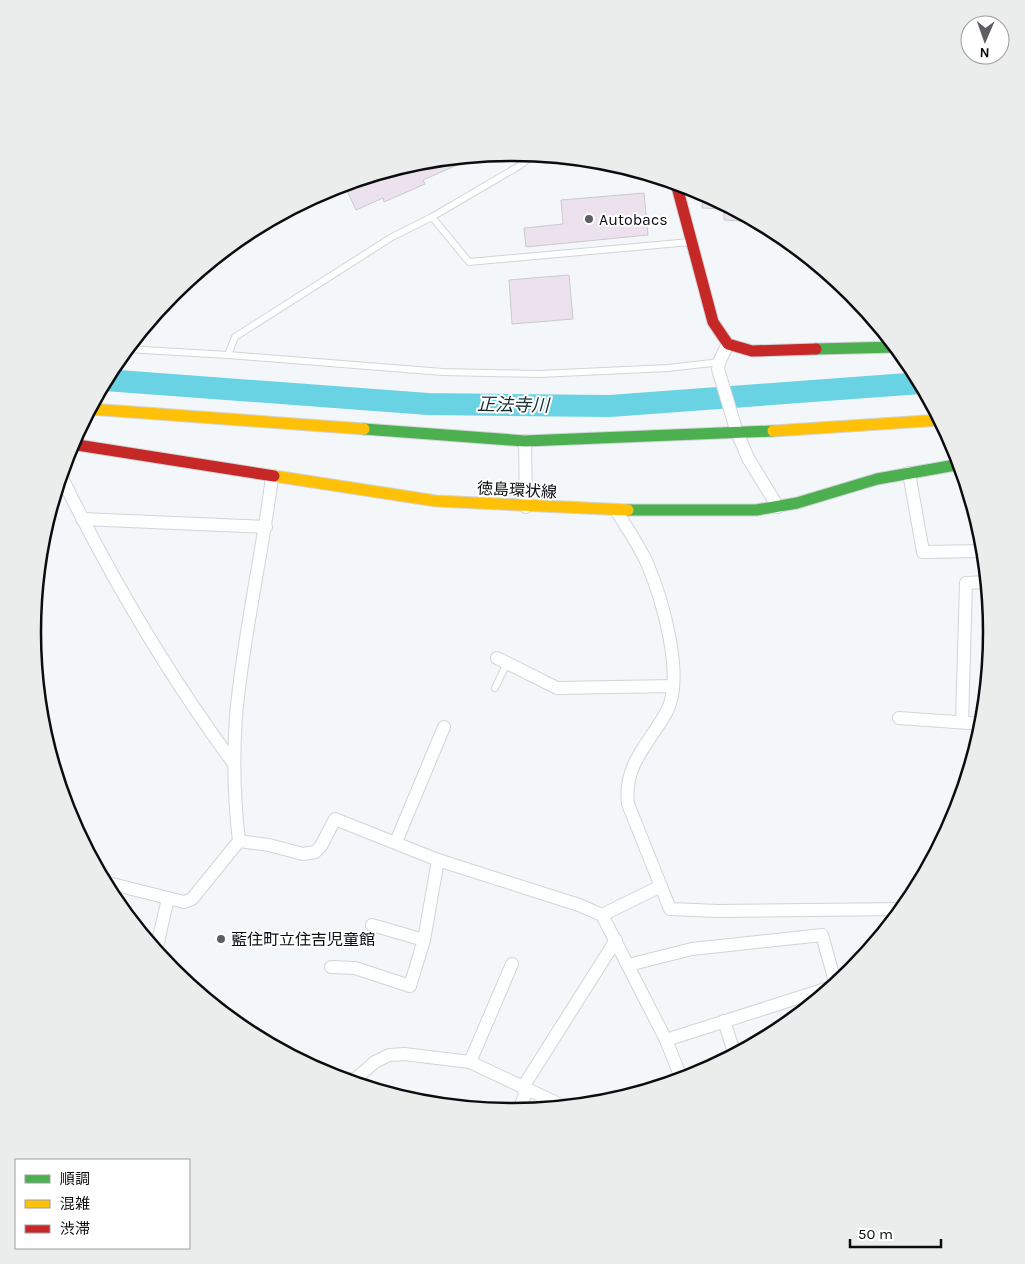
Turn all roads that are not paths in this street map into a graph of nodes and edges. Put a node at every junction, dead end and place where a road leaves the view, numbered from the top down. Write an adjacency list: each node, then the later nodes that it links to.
1 (524, 161): 3 (lane)
2 (679, 192): 4 (street)
3 (432, 217): 4 (lane); 8 (lane)
4 (692, 242): 5 (street)
5 (728, 344): 6 (street); 9 (street)
6 (888, 347)
7 (136, 350): 8 (lane)
8 (228, 355): 9 (lane)
9 (719, 364): 12 (street)
10 (98, 409): 13 (street)
11 (933, 420): 12 (street)
12 (736, 429): 13 (street); 20 (street)
13 (525, 441): 19 (street)
14 (80, 445): 17 (street, 徳島環状線)
15 (953, 465): 16 (street, 徳島環状線)
16 (909, 473): 20 (street, 徳島環状線); 24 (street)
17 (272, 477): 19 (street, 徳島環状線); 23 (street)
18 (65, 484): 22 (street)
19 (526, 507): 21 (street, 徳島環状線)
20 (778, 508): 21 (street, 徳島環状線)
21 (616, 510): 27 (street)
22 (82, 519): 23 (street); 33 (street)
23 (266, 527): 33 (street)
24 (977, 551)
25 (981, 582): 30 (street)
26 (502, 660): 27 (street); 28 (lane)
27 (673, 686): 38 (street)
28 (495, 688)
29 (899, 718): 30 (street)
30 (962, 722): 31 (street)
31 (975, 723)
32 (444, 727): 35 (street)
33 (234, 764): 34 (street)
34 (239, 841): 35 (street); 39 (street)
35 (396, 842): 36 (street)
36 (438, 860): 41 (street); 43 (street)
37 (115, 885): 39 (street)
38 (661, 886): 40 (street); 41 (street)
39 (168, 898): 45 (street)
40 (893, 909)
41 (602, 915): 44 (street)
42 (372, 925): 43 (street)
43 (424, 940): 48 (street)
44 (616, 940): 47 (street); 57 (street)
45 (158, 943)
46 (512, 964): 54 (street)
47 (628, 966): 49 (street); 52 (street)
48 (330, 967)
49 (833, 977)
50 (817, 991): 51 (street)
51 (724, 1021): 52 (street); 53 (street)
52 (666, 1040): 55 (street)
53 (733, 1048)
54 (470, 1062): 56 (street); 57 (street)
55 (679, 1072)
56 (358, 1077)
57 (523, 1088): 58 (street); 59 (street)
58 (552, 1101)
59 (522, 1103)

